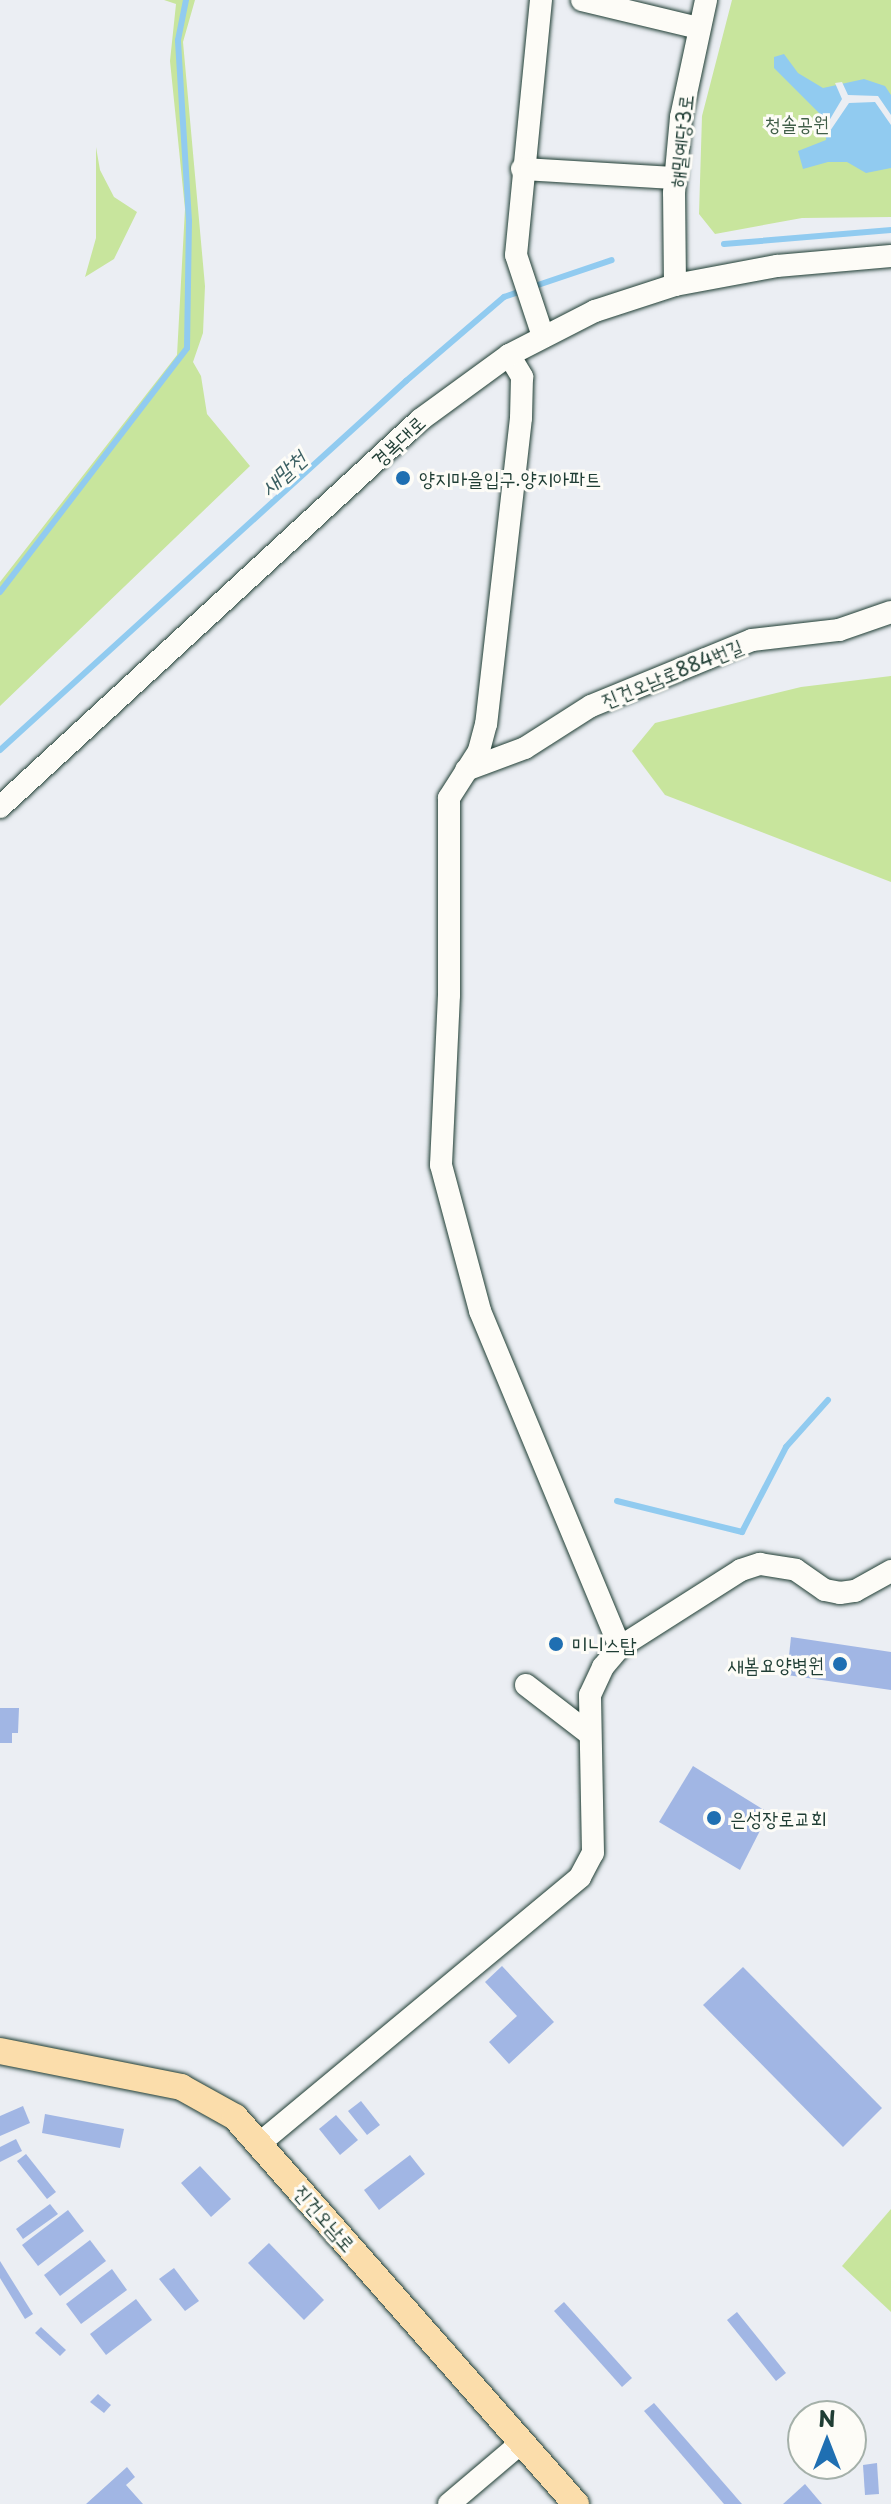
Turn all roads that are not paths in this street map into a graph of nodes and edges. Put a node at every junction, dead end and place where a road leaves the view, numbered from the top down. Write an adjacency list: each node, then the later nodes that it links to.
1 (541, 0): 5 (street)
2 (582, 0): 4 (street)
3 (706, 0): 4 (street, 해밀예당3로)
4 (699, 28): 6 (street, 해밀예당3로)
5 (522, 169): 6 (street); 9 (street)
6 (675, 178): 8 (street, 해밀예당3로)
7 (891, 256): 8 (street, 경복대로)
8 (675, 285): 9 (street, 경복대로)
9 (543, 336): 10 (street, 경복대로)
10 (509, 355): 12 (street); 13 (street, 경복대로)
11 (891, 612): 12 (street, 진건오남로884번길)
12 (466, 770): 15 (street)
13 (0, 807)
14 (891, 1571): 15 (street)
15 (620, 1647): 17 (street)
16 (526, 1685): 17 (street)
17 (587, 1732): 19 (street)
18 (0, 2051): 19 (main road, 진건오남로)
19 (260, 2143): 20 (main road, 진건오남로)
20 (522, 2442): 21 (street); 22 (main road, 진건오남로)
21 (449, 2504)
22 (576, 2504)

